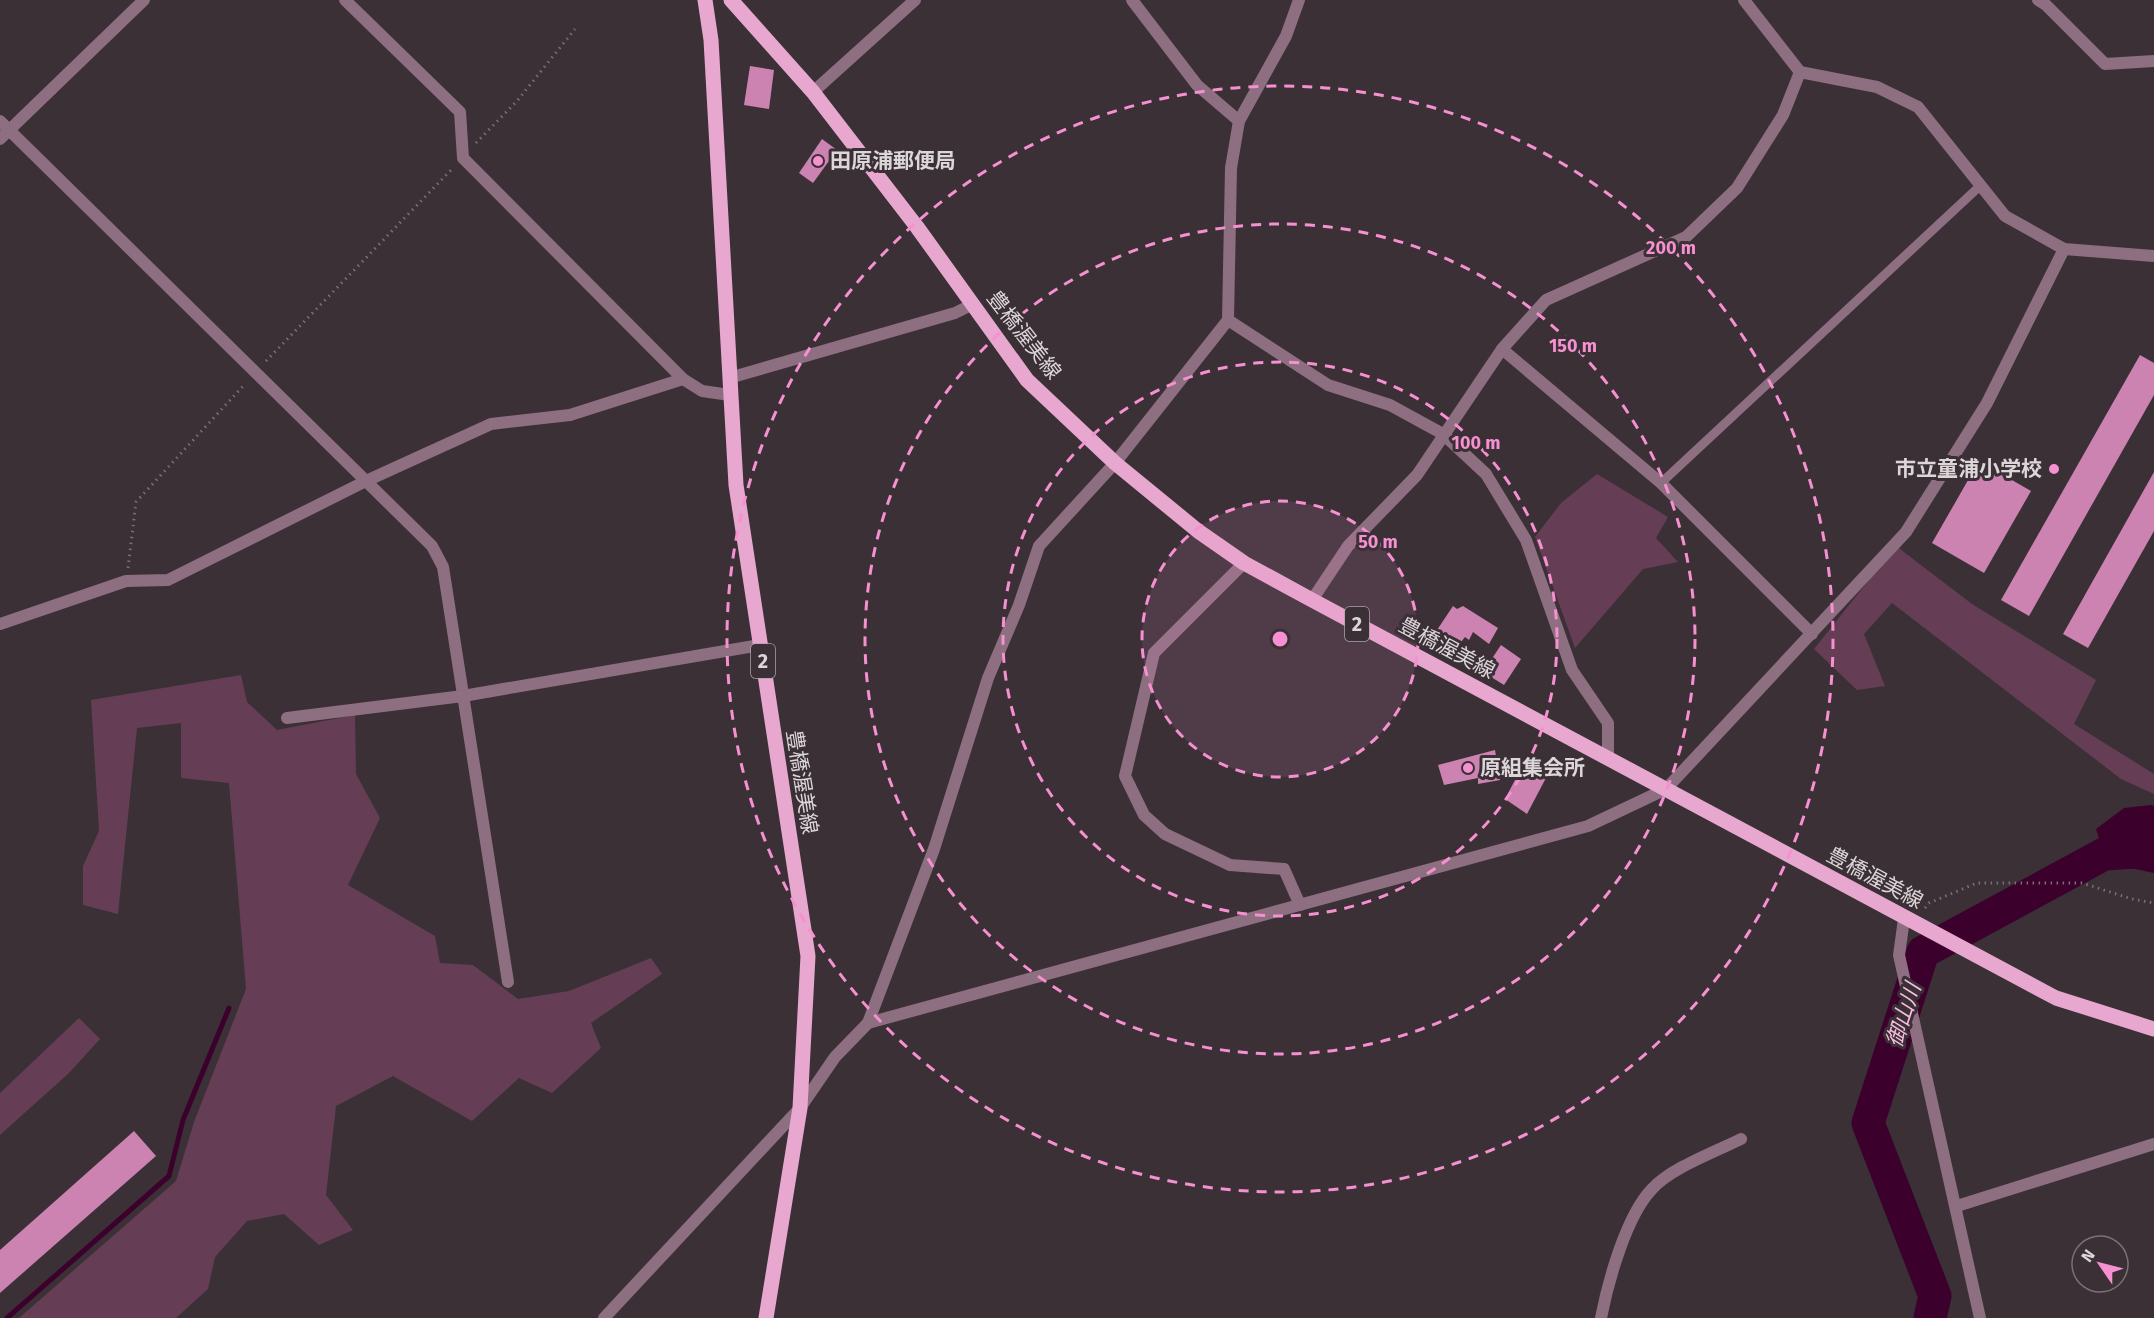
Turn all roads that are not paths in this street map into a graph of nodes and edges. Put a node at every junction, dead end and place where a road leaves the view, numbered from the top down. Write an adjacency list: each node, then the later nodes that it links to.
1 (144, 0): 15 (street)
2 (345, 0): 23 (street)
3 (705, 0): 22 (main road, 豊橋渥美線 / 2)
4 (731, 0): 12 (main road, 豊橋渥美線 / 2)
5 (915, 0): 12 (street)
6 (1132, 0): 14 (street)
7 (1299, 0): 14 (street)
8 (1744, 0): 11 (street)
9 (2038, 0): 10 (street)
10 (2154, 61)
11 (1800, 72): 16 (street); 21 (street)
12 (813, 92): 19 (main road, 豊橋渥美線 / 2)
13 (0, 121): 15 (street)
14 (1239, 121): 20 (street)
15 (5, 135): 27 (street)
16 (1982, 185): 17 (street); 28 (lane)
17 (2064, 249): 18 (street); 32 (street)
18 (2154, 256)
19 (973, 304): 22 (street); 26 (main road, 豊橋渥美線 / 2)
20 (1228, 320): 25 (street); 26 (street)
21 (1502, 349): 25 (street); 28 (street)
22 (729, 378): 24 (main road, 豊橋渥美線 / 2)
23 (683, 379): 24 (street); 27 (street)
24 (730, 395): 33 (main road, 豊橋渥美線 / 2)
25 (1443, 434): 30 (street); 36 (street)
26 (1115, 463): 29 (main road, 豊橋渥美線 / 2); 41 (street)
27 (366, 481): 31 (street); 34 (street)
28 (1661, 483): 32 (street)
29 (1244, 563): 30 (main road, 豊橋渥美線 / 2); 38 (street)
30 (1312, 600): 36 (main road, 豊橋渥美線 / 2)
31 (0, 624)
32 (1812, 634): 37 (street)
33 (760, 645): 34 (street); 43 (main road, 豊橋渥美線 / 2)
34 (463, 696): 35 (street); 40 (street)
35 (287, 718)
36 (1608, 757): 37 (main road, 豊橋渥美線 / 2)
37 (1666, 789): 38 (street); 39 (main road, 豊橋渥美線 / 2)
38 (1300, 905): 41 (street)
39 (1909, 921): 42 (main road, 豊橋渥美線 / 2); 46 (street)
40 (508, 982)
41 (868, 1023): 43 (street)
42 (2154, 1029)
43 (800, 1108): 47 (street); 48 (main road, 豊橋渥美線 / 2)
44 (1741, 1139): 49 (street)
45 (2154, 1144): 46 (street)
46 (1957, 1206): 50 (street)
47 (603, 1318)
48 (766, 1318)
49 (1601, 1318)
50 (1980, 1318)

